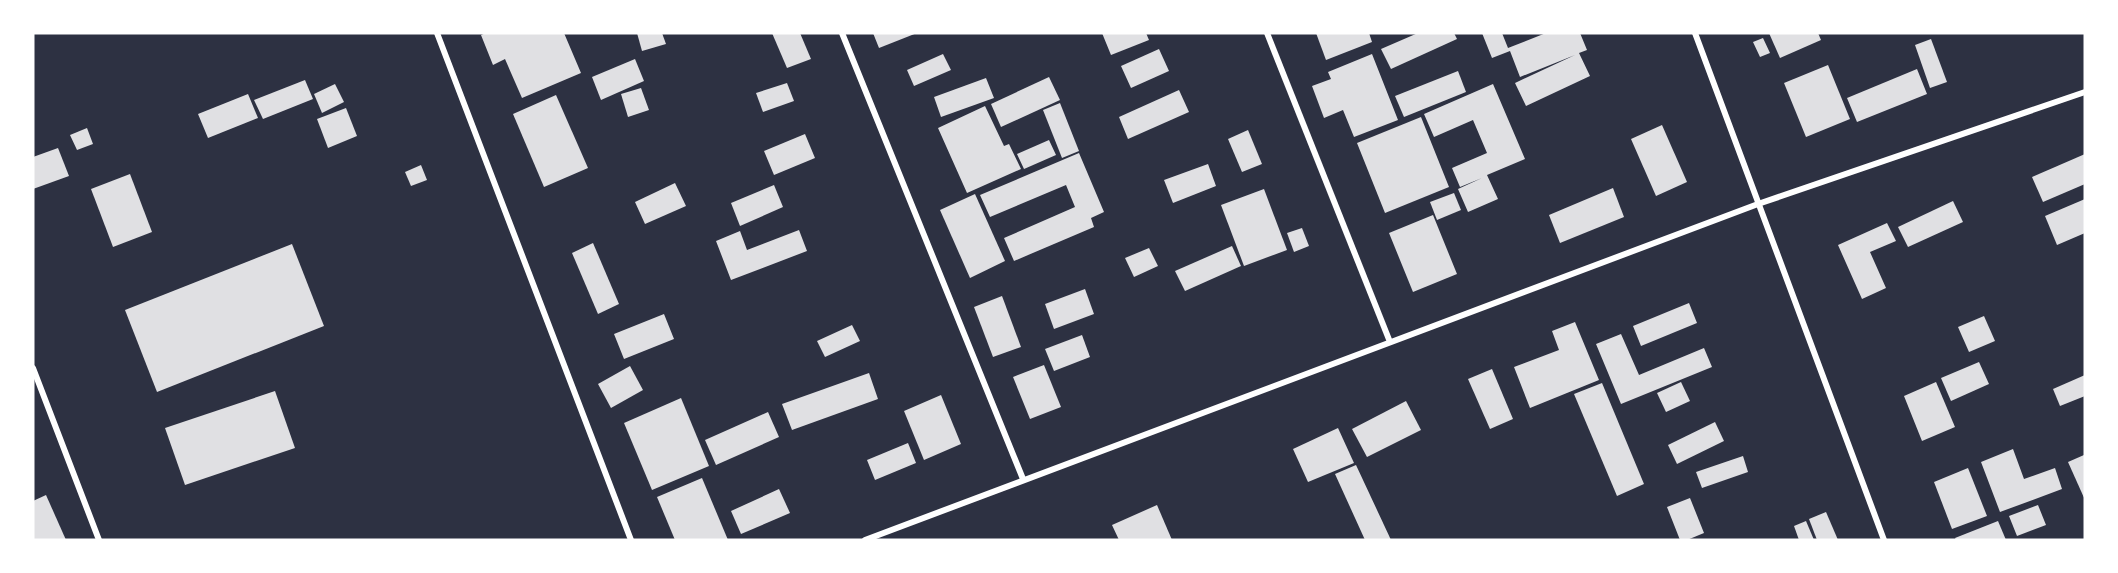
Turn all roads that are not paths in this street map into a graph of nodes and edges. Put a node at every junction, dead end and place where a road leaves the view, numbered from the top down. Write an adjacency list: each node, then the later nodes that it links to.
1 (437, 33): 11 (street)
2 (842, 33): 9 (street)
3 (1267, 33): 7 (street)
4 (1695, 33): 6 (street)
5 (2085, 92): 6 (street)
6 (1758, 204): 7 (street); 13 (street)
7 (1390, 342): 9 (street)
8 (33, 368): 10 (street)
9 (1023, 479): 12 (street)
10 (99, 540)
11 (631, 540)
12 (864, 540)
13 (1884, 540)

